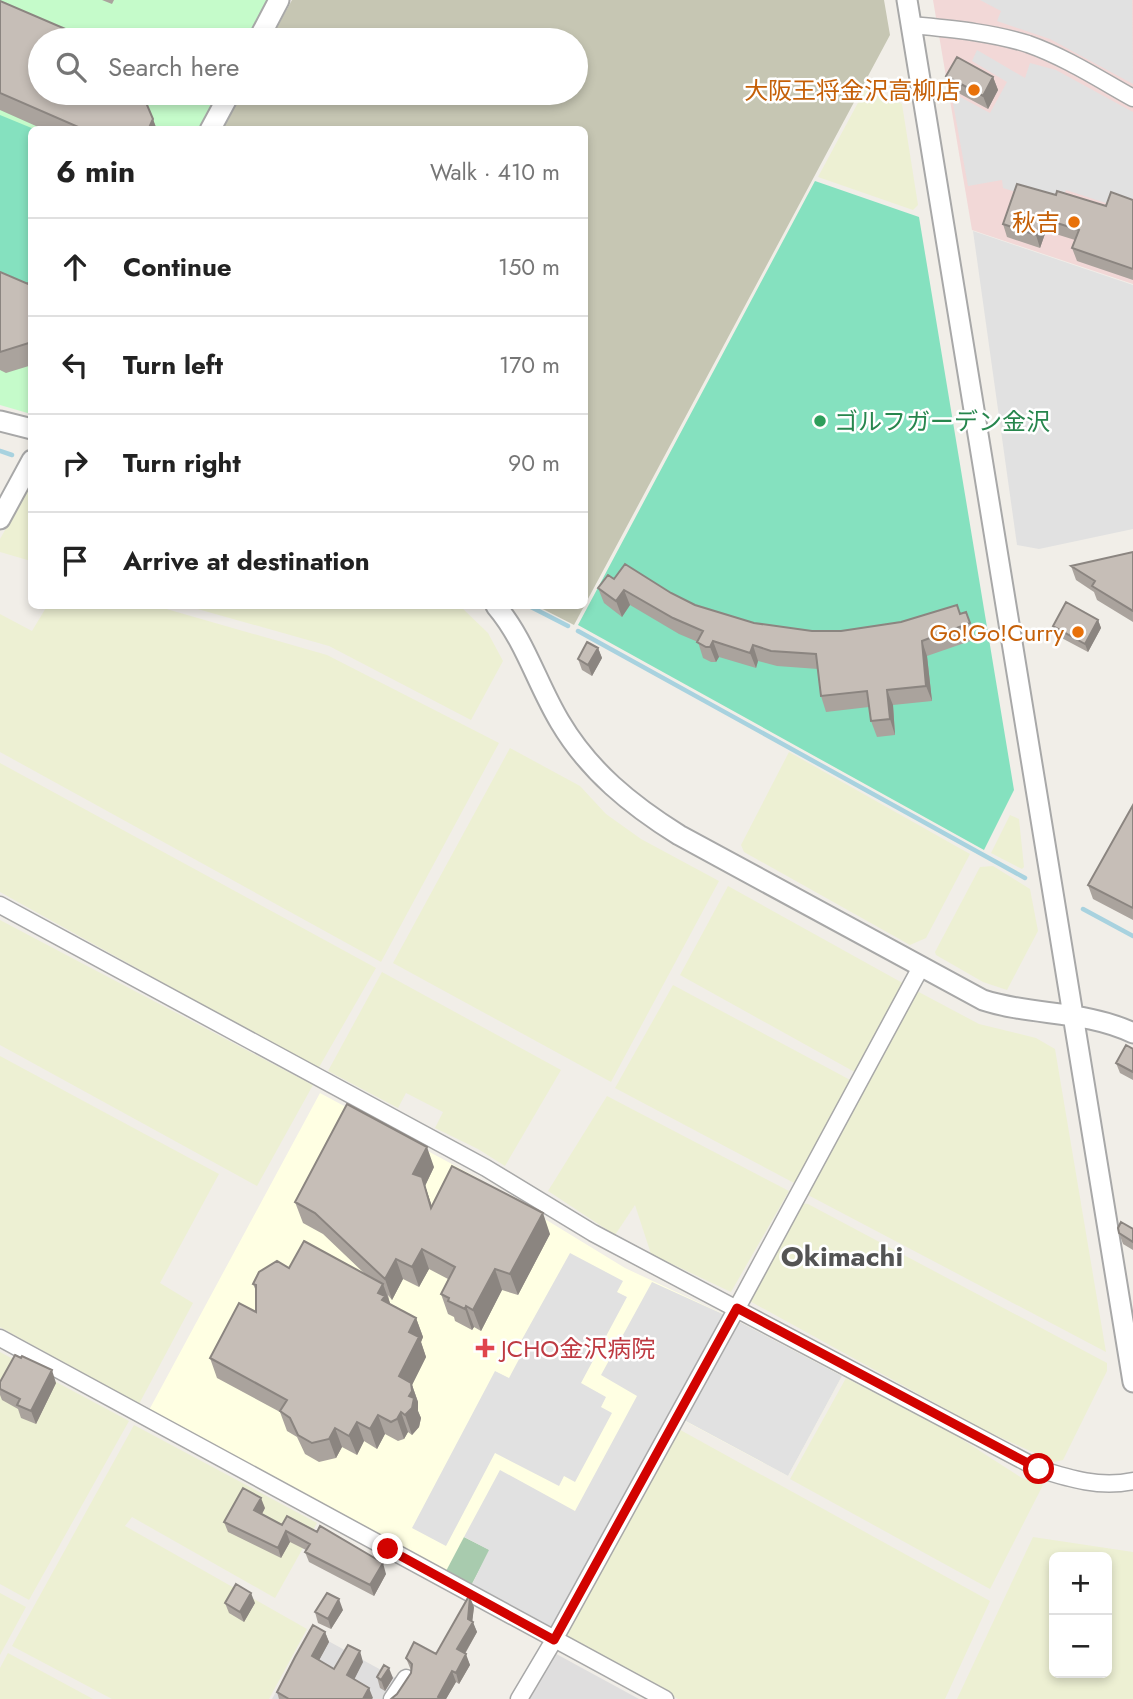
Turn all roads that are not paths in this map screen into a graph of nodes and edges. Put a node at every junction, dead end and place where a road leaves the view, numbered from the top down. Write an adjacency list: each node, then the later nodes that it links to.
1 (279, 0): 4 (street)
2 (907, 0): 3 (street)
3 (911, 25): 5 (street); 15 (street)
4 (264, 28)
5 (1133, 98)
6 (224, 105): 7 (street)
7 (212, 126)
8 (0, 421): 9 (street)
9 (28, 428)
10 (28, 467): 11 (street)
11 (0, 519)
12 (498, 609): 14 (street)
13 (0, 905): 17 (street)
14 (920, 967): 15 (street); 17 (street)
15 (1074, 1014): 16 (street); 19 (street)
16 (1133, 1033)
17 (737, 1308): 20 (street); 21 (street)
18 (0, 1338): 21 (street)
19 (1133, 1382)
20 (1133, 1481)
21 (554, 1640): 24 (street); 25 (street)
22 (406, 1678): 23 (street)
23 (392, 1699)
24 (519, 1699)
25 (665, 1699)

